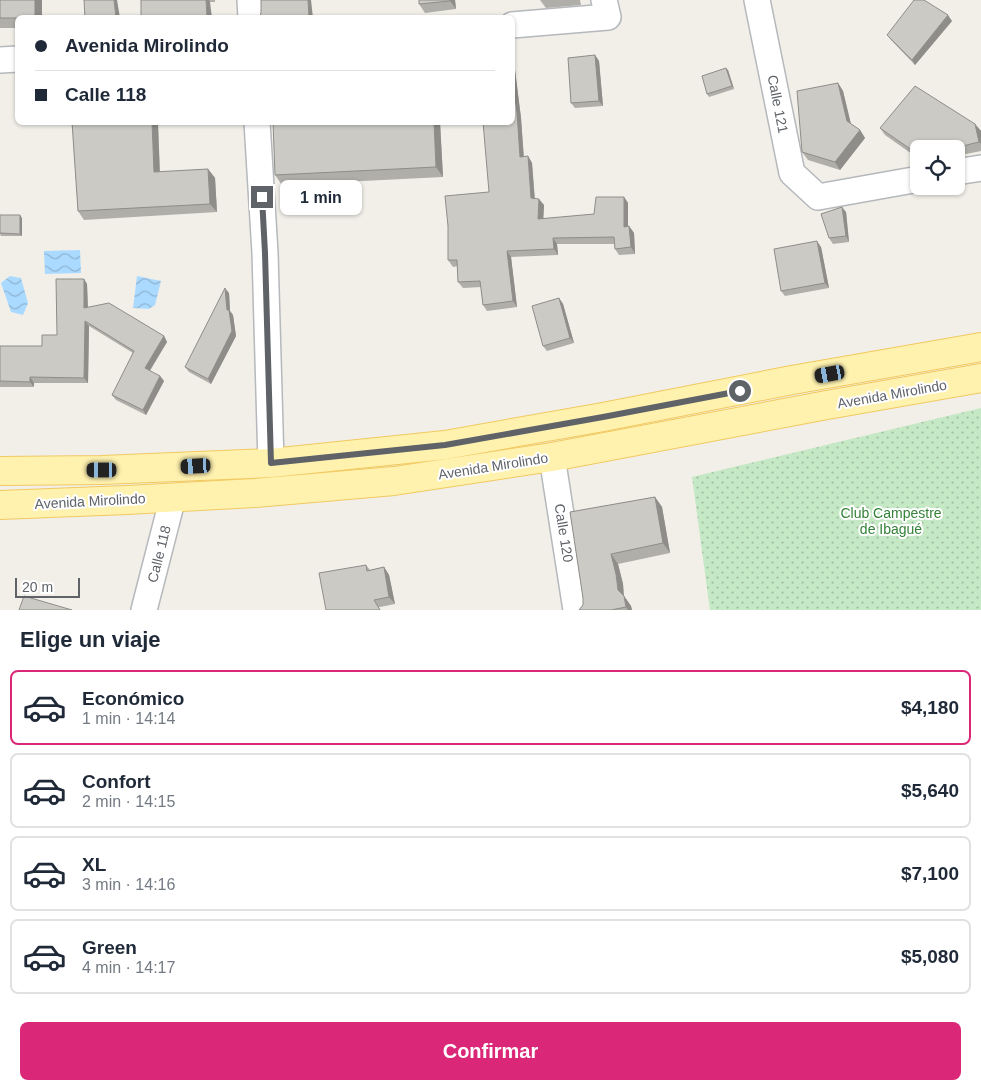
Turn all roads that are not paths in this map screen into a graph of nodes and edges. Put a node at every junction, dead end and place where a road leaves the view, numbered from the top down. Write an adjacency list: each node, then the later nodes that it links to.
1 (250, 0): 4 (street)
2 (757, 0): 11 (street, Calle 121)
3 (606, 9): 5 (street)
4 (251, 15)
5 (515, 24)
6 (15, 59): 7 (street)
7 (0, 60)
8 (257, 125): 15 (street)
9 (981, 168): 10 (street)
10 (965, 171)
11 (910, 181)
12 (981, 348): 15 (main road, Avenida Mirolindo)
13 (981, 378): 14 (main road, Avenida Mirolindo)
14 (552, 457): 17 (main road, Avenida Mirolindo); 20 (street, Calle 120)
15 (271, 463): 16 (main road, Avenida Mirolindo)
16 (0, 471)
17 (173, 497): 18 (main road, Avenida Mirolindo); 19 (street, Calle 118)
18 (0, 505)
19 (144, 610)
20 (576, 610)

